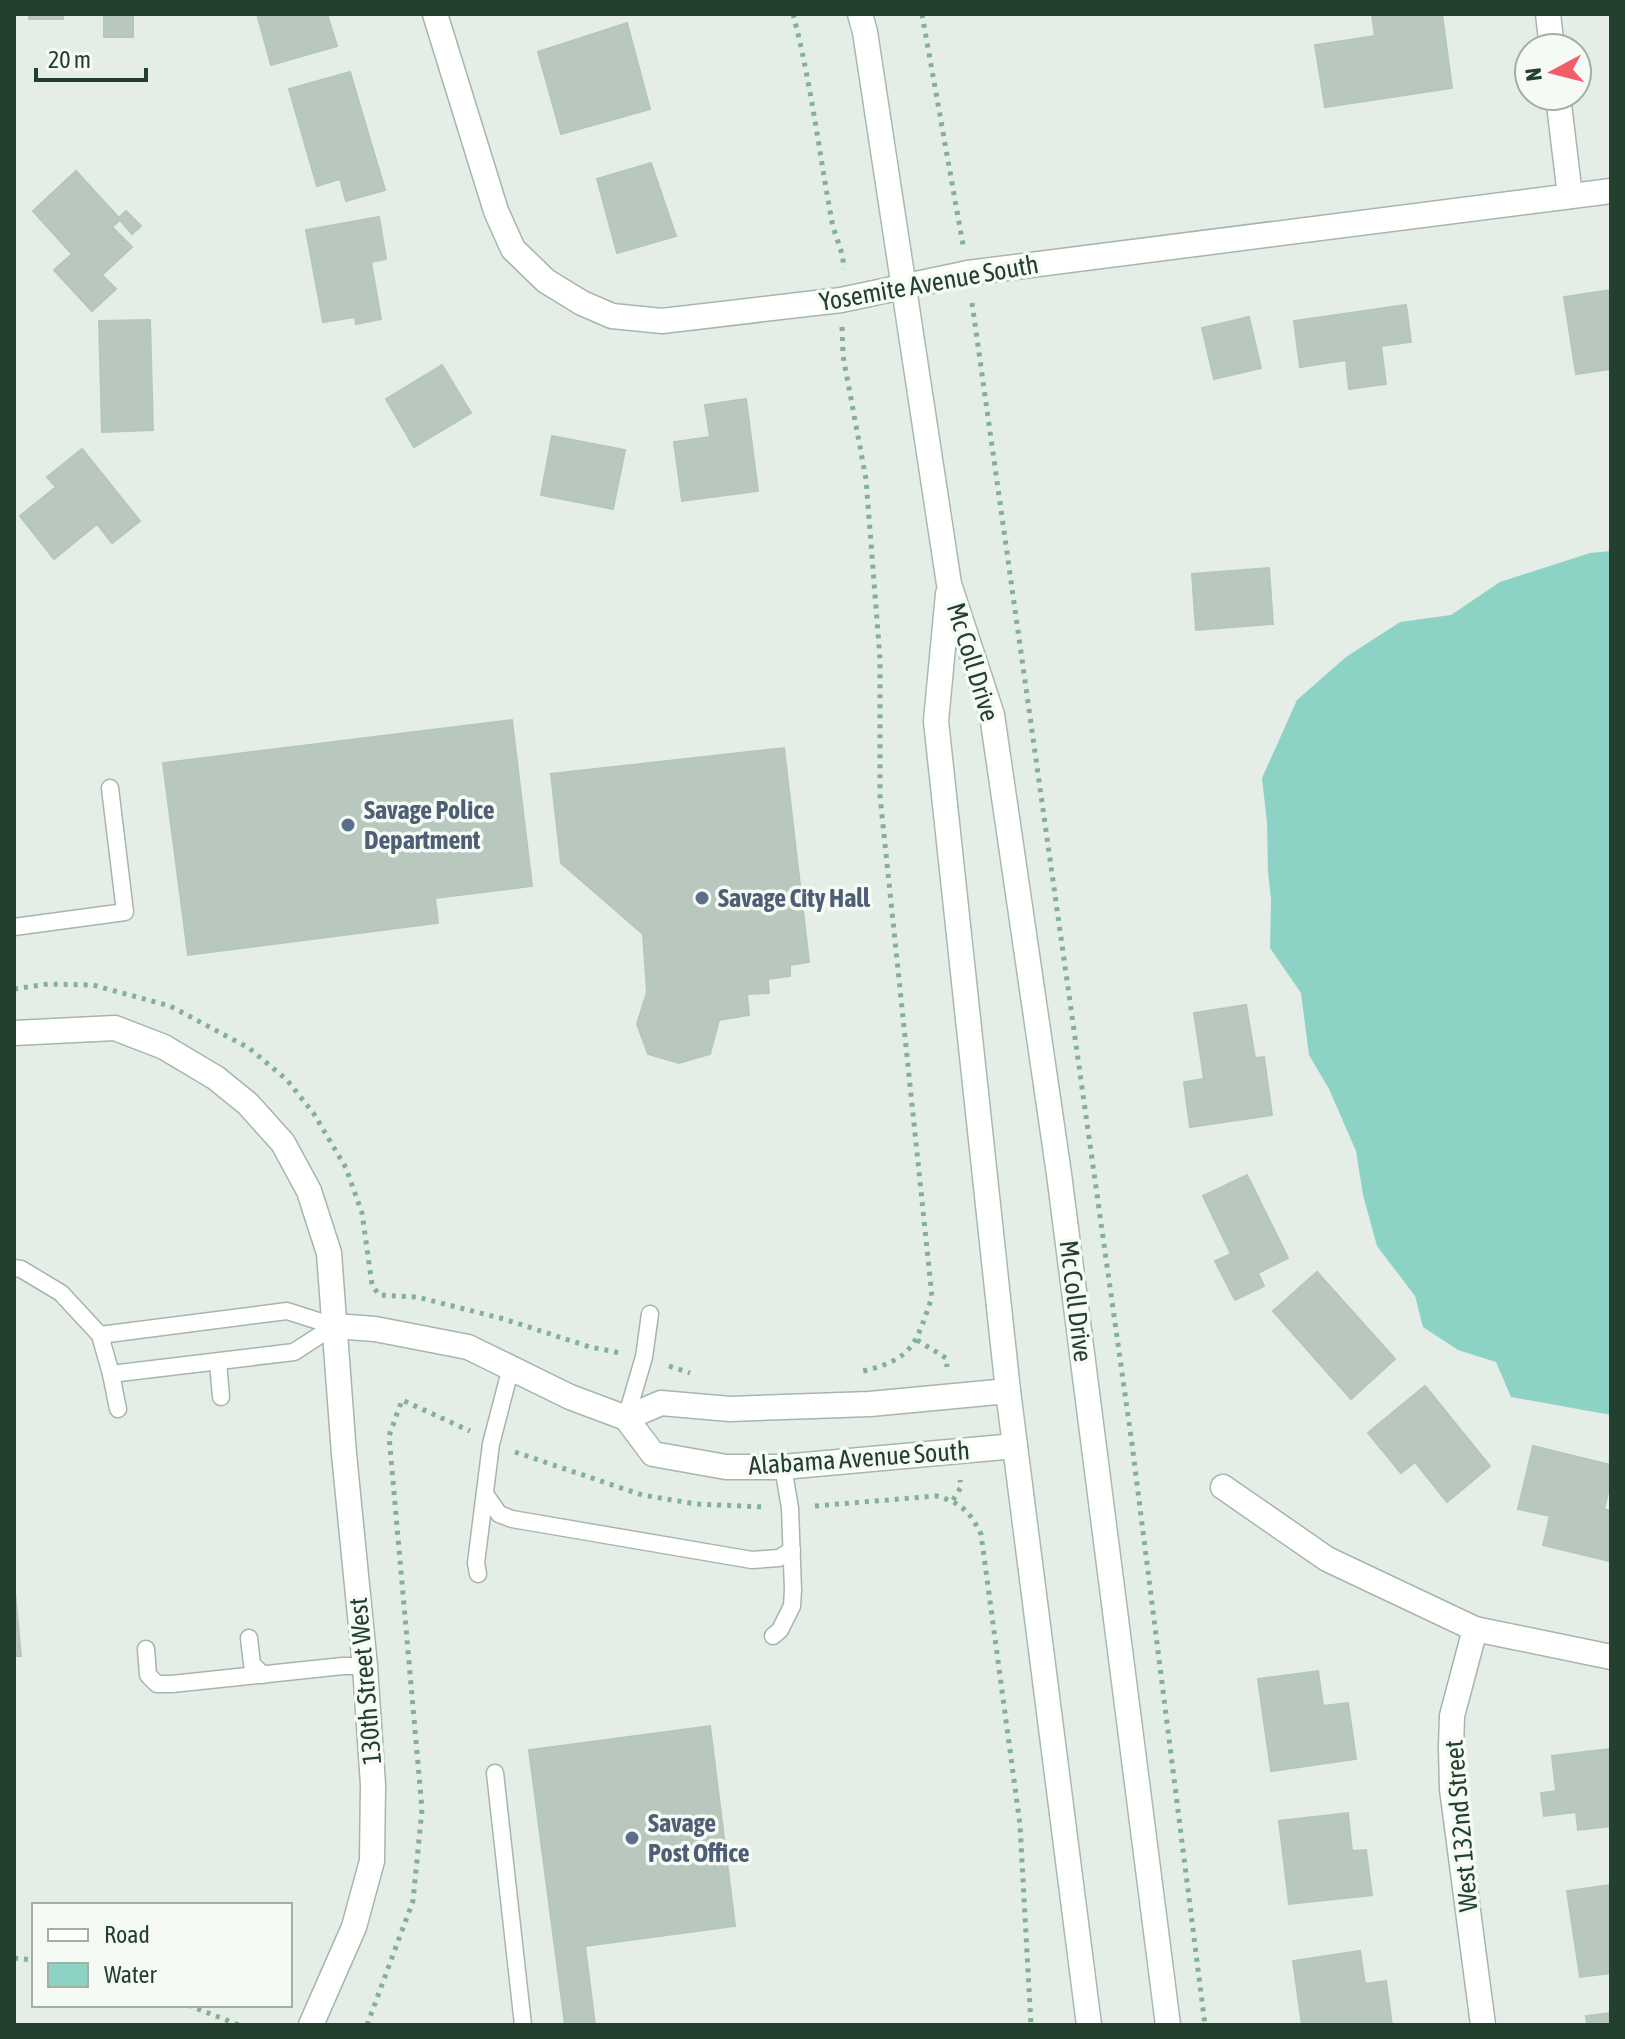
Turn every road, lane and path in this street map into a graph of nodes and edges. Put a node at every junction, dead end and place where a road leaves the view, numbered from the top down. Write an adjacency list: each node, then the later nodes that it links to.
1 (435, 14): 8 (street, Yosemite Avenue South)
2 (793, 14): 8 (path)
3 (860, 14): 7 (street, Mc Coll Drive)
4 (1560, 112): 6 (street)
5 (1611, 191): 6 (street, Yosemite Avenue South)
6 (1570, 196): 7 (street, Yosemite Avenue South)
7 (906, 286): 8 (street, Yosemite Avenue South); 9 (street, Mc Coll Drive)
8 (841, 300): 22 (path)
9 (949, 584): 24 (street, Mc Coll Drive); 51 (street, Mc Coll Drive)
10 (110, 788): 11 (lane)
11 (14, 927)
12 (14, 989): 18 (path)
13 (14, 1033): 16 (street, 130th Street West)
14 (14, 1268): 17 (lane)
15 (650, 1314): 18 (lane)
16 (334, 1326): 17 (lane); 19 (lane); 20 (street); 41 (street, 130th Street West)
17 (100, 1335): 21 (lane)
18 (644, 1357): 23 (path); 27 (lane)
19 (218, 1362): 21 (lane); 25 (lane)
20 (511, 1367): 27 (street); 28 (lane)
21 (111, 1374): 26 (lane)
22 (852, 1374)
23 (699, 1376)
24 (1008, 1391): 27 (street, Alabama Avenue South); 29 (street, Mc Coll Drive)
25 (221, 1397)
26 (118, 1409)
27 (626, 1418): 30 (street, Alabama Avenue South)
28 (491, 1444): 32 (lane); 33 (path); 47 (path)
29 (1015, 1446): 30 (street, Alabama Avenue South); 50 (street, Mc Coll Drive)
30 (783, 1467): 33 (lane)
31 (1223, 1487): 36 (street)
32 (485, 1494): 34 (lane); 35 (lane)
33 (790, 1508): 34 (lane); 49 (path)
34 (792, 1550): 37 (lane)
35 (478, 1574)
36 (1475, 1629): 40 (street); 52 (street, West 132nd Street)
37 (773, 1636)
38 (249, 1638): 42 (lane)
39 (146, 1649): 42 (lane)
40 (1611, 1657)
41 (365, 1666): 42 (lane); 46 (street, 130th Street West)
42 (263, 1675)
43 (495, 1773): 48 (lane)
44 (193, 2007): 45 (path)
45 (239, 2025)
46 (311, 2025)
47 (367, 2025)
48 (523, 2025)
49 (1031, 2025)
50 (1089, 2025)
51 (1168, 2025)
52 (1483, 2025)

